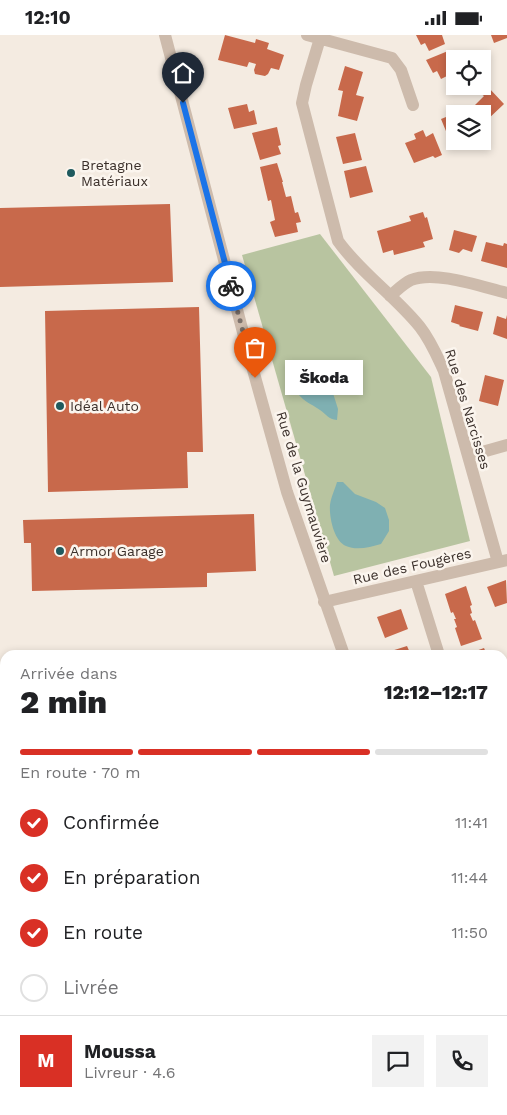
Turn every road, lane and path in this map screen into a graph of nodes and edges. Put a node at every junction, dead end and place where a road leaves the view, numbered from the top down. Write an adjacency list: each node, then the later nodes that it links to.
1 (165, 35): 11 (street, Rue de la Guymauvière)
2 (307, 35): 3 (street)
3 (321, 37): 4 (street); 6 (street, Rue des Narcisses)
4 (413, 105)
5 (507, 293): 6 (street)
6 (390, 296): 8 (street, Rue des Narcisses)
7 (507, 445): 8 (street)
8 (468, 456): 9 (street, Rue des Narcisses)
9 (502, 561): 10 (street, Rue des Fougères)
10 (416, 581): 11 (street, Rue des Fougères); 13 (street)
11 (324, 602): 12 (street, Rue de la Guymauvière)
12 (342, 650)
13 (437, 650)

